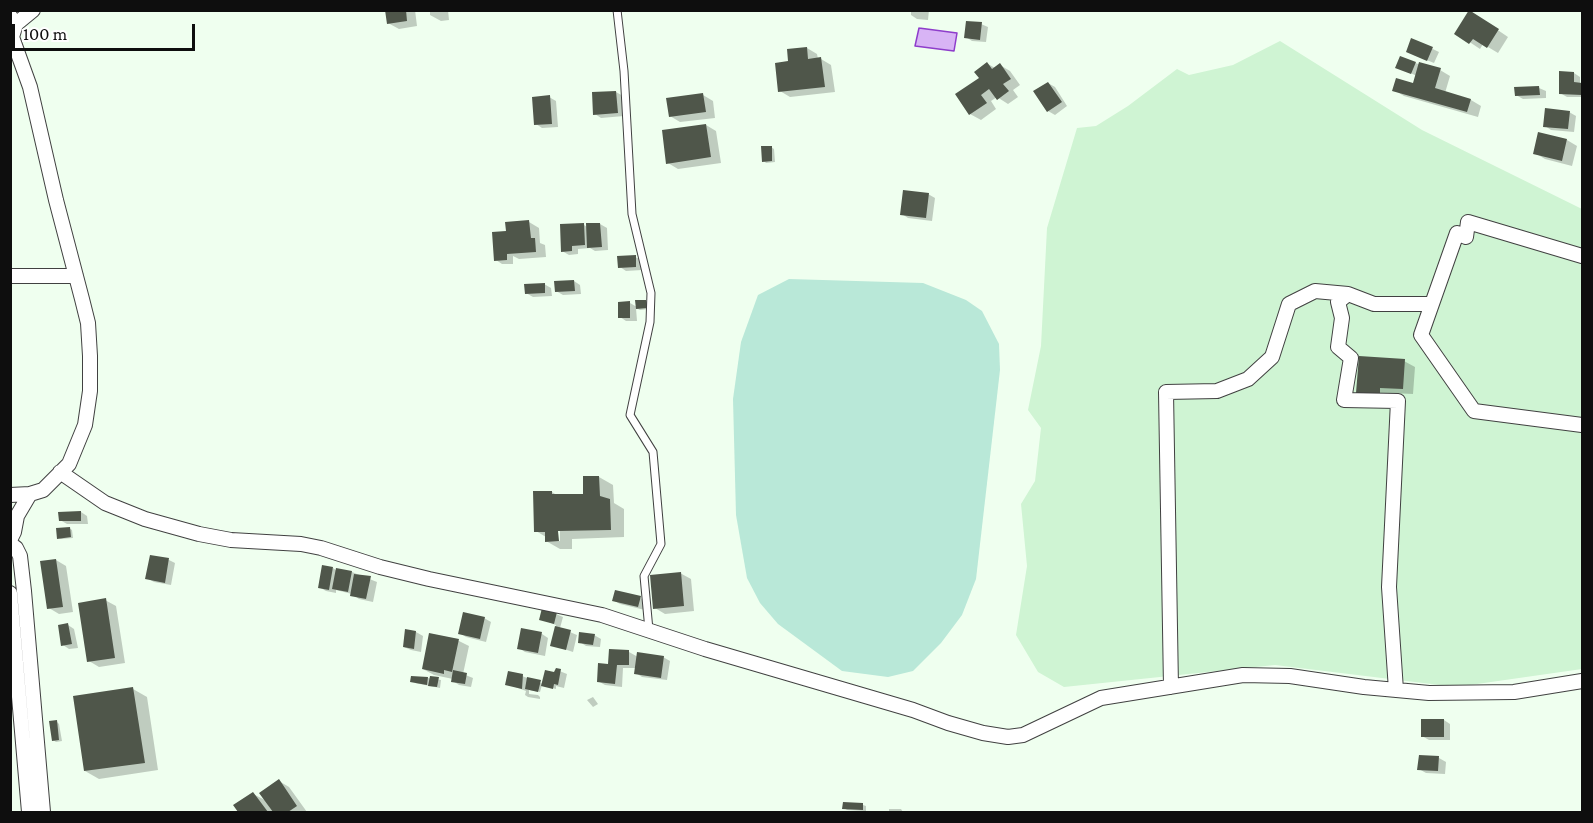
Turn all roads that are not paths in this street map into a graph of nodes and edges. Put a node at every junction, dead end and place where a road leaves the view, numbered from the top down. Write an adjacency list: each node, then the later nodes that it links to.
1 (33, 10): 3 (street)
2 (617, 10): 15 (lane)
3 (13, 20): 6 (street)
4 (1582, 256): 8 (street)
5 (10, 276): 6 (street)
6 (75, 276): 10 (street)
7 (1348, 294): 8 (street); 17 (street); 18 (street)
8 (1431, 304): 9 (street)
9 (1582, 425)
10 (60, 472): 11 (street); 15 (street)
11 (30, 494): 12 (street); 13 (street)
12 (10, 495)
13 (11, 542): 20 (street)
14 (10, 593): 19 (street)
15 (649, 630): 17 (street)
16 (1582, 681): 18 (street)
17 (1171, 687): 18 (street)
18 (1396, 690)
19 (29, 813)
20 (42, 813)

